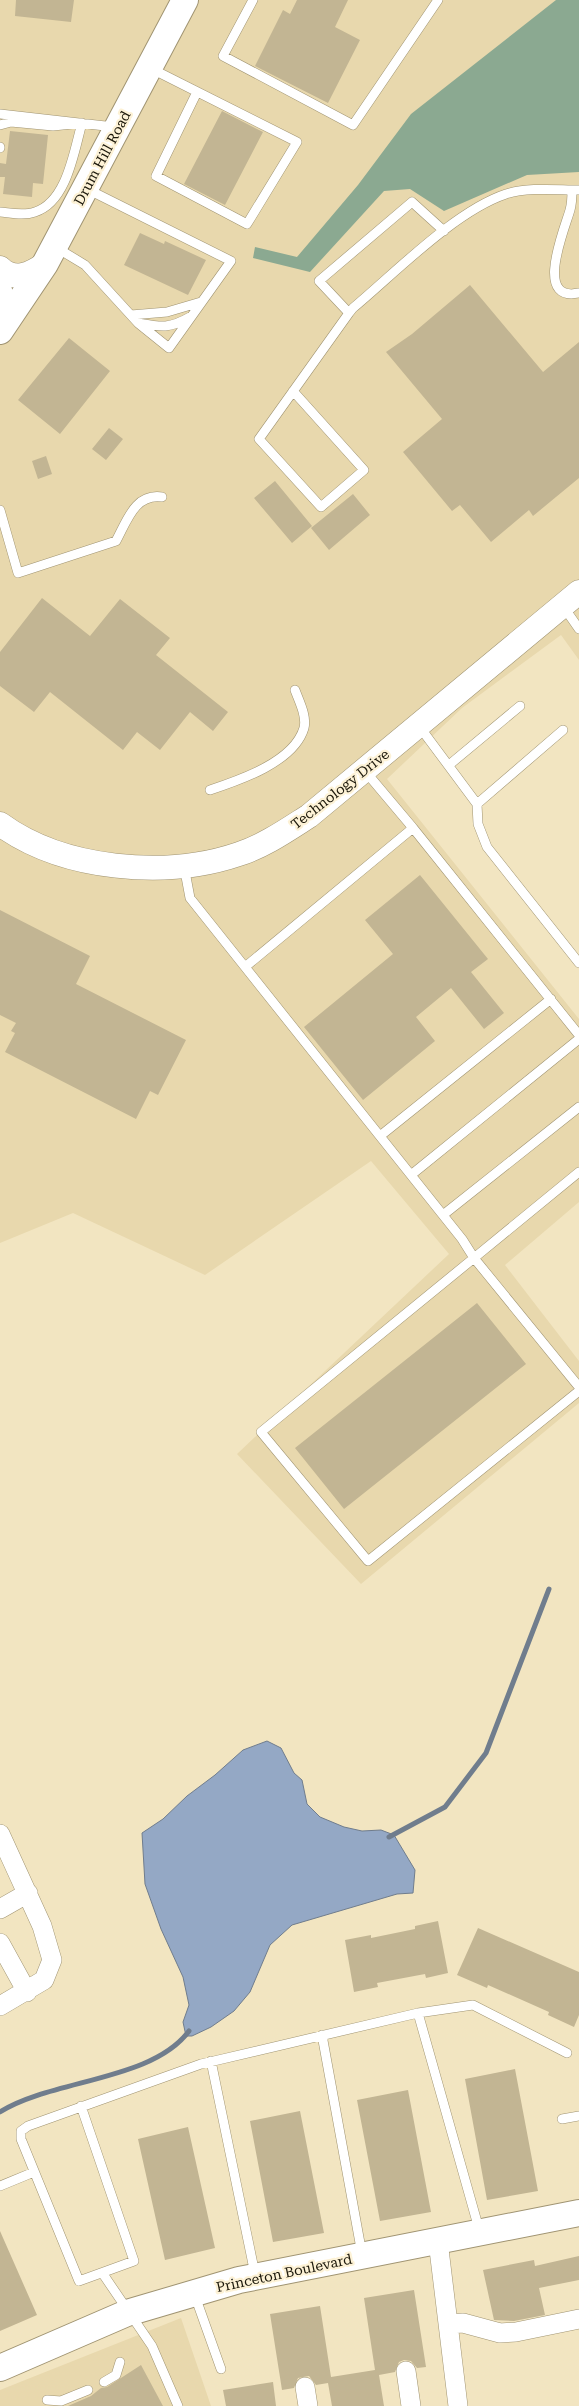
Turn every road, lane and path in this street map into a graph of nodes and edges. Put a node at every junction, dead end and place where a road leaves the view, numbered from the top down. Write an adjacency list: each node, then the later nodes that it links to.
1 (185, 0): 4 (main road, Drum Hill Road)
2 (253, 0): 3 (lane)
3 (438, 0)
4 (150, 68): 5 (lane); 9 (main road, Drum Hill Road)
5 (197, 92): 5 (lane)
6 (0, 114): 7 (lane)
7 (82, 123): 8 (lane); 9 (lane); 12 (lane)
8 (0, 125)
9 (119, 127): 10 (main road, Drum Hill Road)
10 (86, 188): 14 (main road, Drum Hill Road); 17 (lane)
11 (576, 190): 13 (lane); 16 (lane)
12 (0, 212)
13 (444, 231): 19 (lane); 19 (lane)
14 (50, 255): 15 (street); 18 (main road, Drum Hill Road); 20 (lane)
15 (0, 268)
16 (579, 293)
17 (201, 302): 20 (lane); 21 (lane)
18 (4, 312)
19 (349, 313): 23 (lane)
20 (131, 315): 22 (lane)
21 (191, 316): 22 (lane); 22 (lane)
22 (138, 323)
23 (294, 391): 23 (lane)
24 (162, 497): 25 (lane)
25 (0, 510)
26 (571, 599): 27 (lane); 30 (street, Technology Drive)
27 (579, 629)
28 (295, 690): 34 (lane)
29 (520, 706): 32 (lane)
30 (419, 726): 32 (lane); 33 (street, Technology Drive)
31 (563, 730): 35 (lane)
32 (449, 765): 35 (lane)
33 (365, 771): 37 (lane); 38 (street, Technology Drive)
34 (210, 790)
35 (477, 804): 39 (lane)
36 (0, 824): 38 (street, Technology Drive)
37 (413, 828): 40 (lane); 41 (lane)
38 (184, 866): 40 (lane)
39 (579, 963)
40 (245, 967): 45 (lane)
41 (551, 999): 42 (lane); 45 (lane)
42 (579, 1035)
43 (579, 1039): 47 (lane)
44 (579, 1107): 48 (lane)
45 (380, 1136): 47 (lane)
46 (579, 1172): 49 (lane)
47 (411, 1175): 48 (lane)
48 (444, 1215): 49 (lane)
49 (474, 1258): 50 (lane); 51 (lane)
50 (579, 1387)
51 (579, 1391)
52 (0, 1834): 53 (street)
53 (28, 1893): 54 (street); 56 (street)
54 (0, 1909)
55 (0, 1943): 56 (street)
56 (27, 1992): 57 (street)
57 (0, 2006)
58 (418, 2013): 59 (lane); 60 (lane); 68 (lane)
59 (322, 2035): 61 (lane); 70 (lane)
60 (567, 2053)
61 (211, 2061): 62 (lane); 72 (lane)
62 (82, 2106): 65 (lane); 71 (lane)
63 (579, 2116): 64 (lane)
64 (562, 2119)
65 (34, 2172): 66 (lane); 71 (lane)
66 (0, 2186)
67 (579, 2213): 68 (main road, Princeton Boulevard)
68 (480, 2233): 69 (main road, Princeton Boulevard)
69 (438, 2242): 70 (main road, Princeton Boulevard); 76 (street)
70 (363, 2257): 72 (main road, Princeton Boulevard)
71 (103, 2274): 74 (lane)
72 (256, 2277): 73 (main road, Princeton Boulevard)
73 (194, 2293): 74 (main road, Princeton Boulevard); 79 (lane)
74 (127, 2312): 78 (main road, Princeton Boulevard); 85 (lane)
75 (579, 2319): 76 (street)
76 (449, 2324): 88 (street)
77 (120, 2362): 81 (lane)
78 (0, 2367)
79 (221, 2369)
80 (406, 2371): 87 (street)
81 (104, 2382)
82 (305, 2387): 86 (street)
83 (88, 2390): 84 (lane)
84 (47, 2400)
85 (178, 2406)
86 (308, 2406)
87 (411, 2406)
88 (458, 2406)

